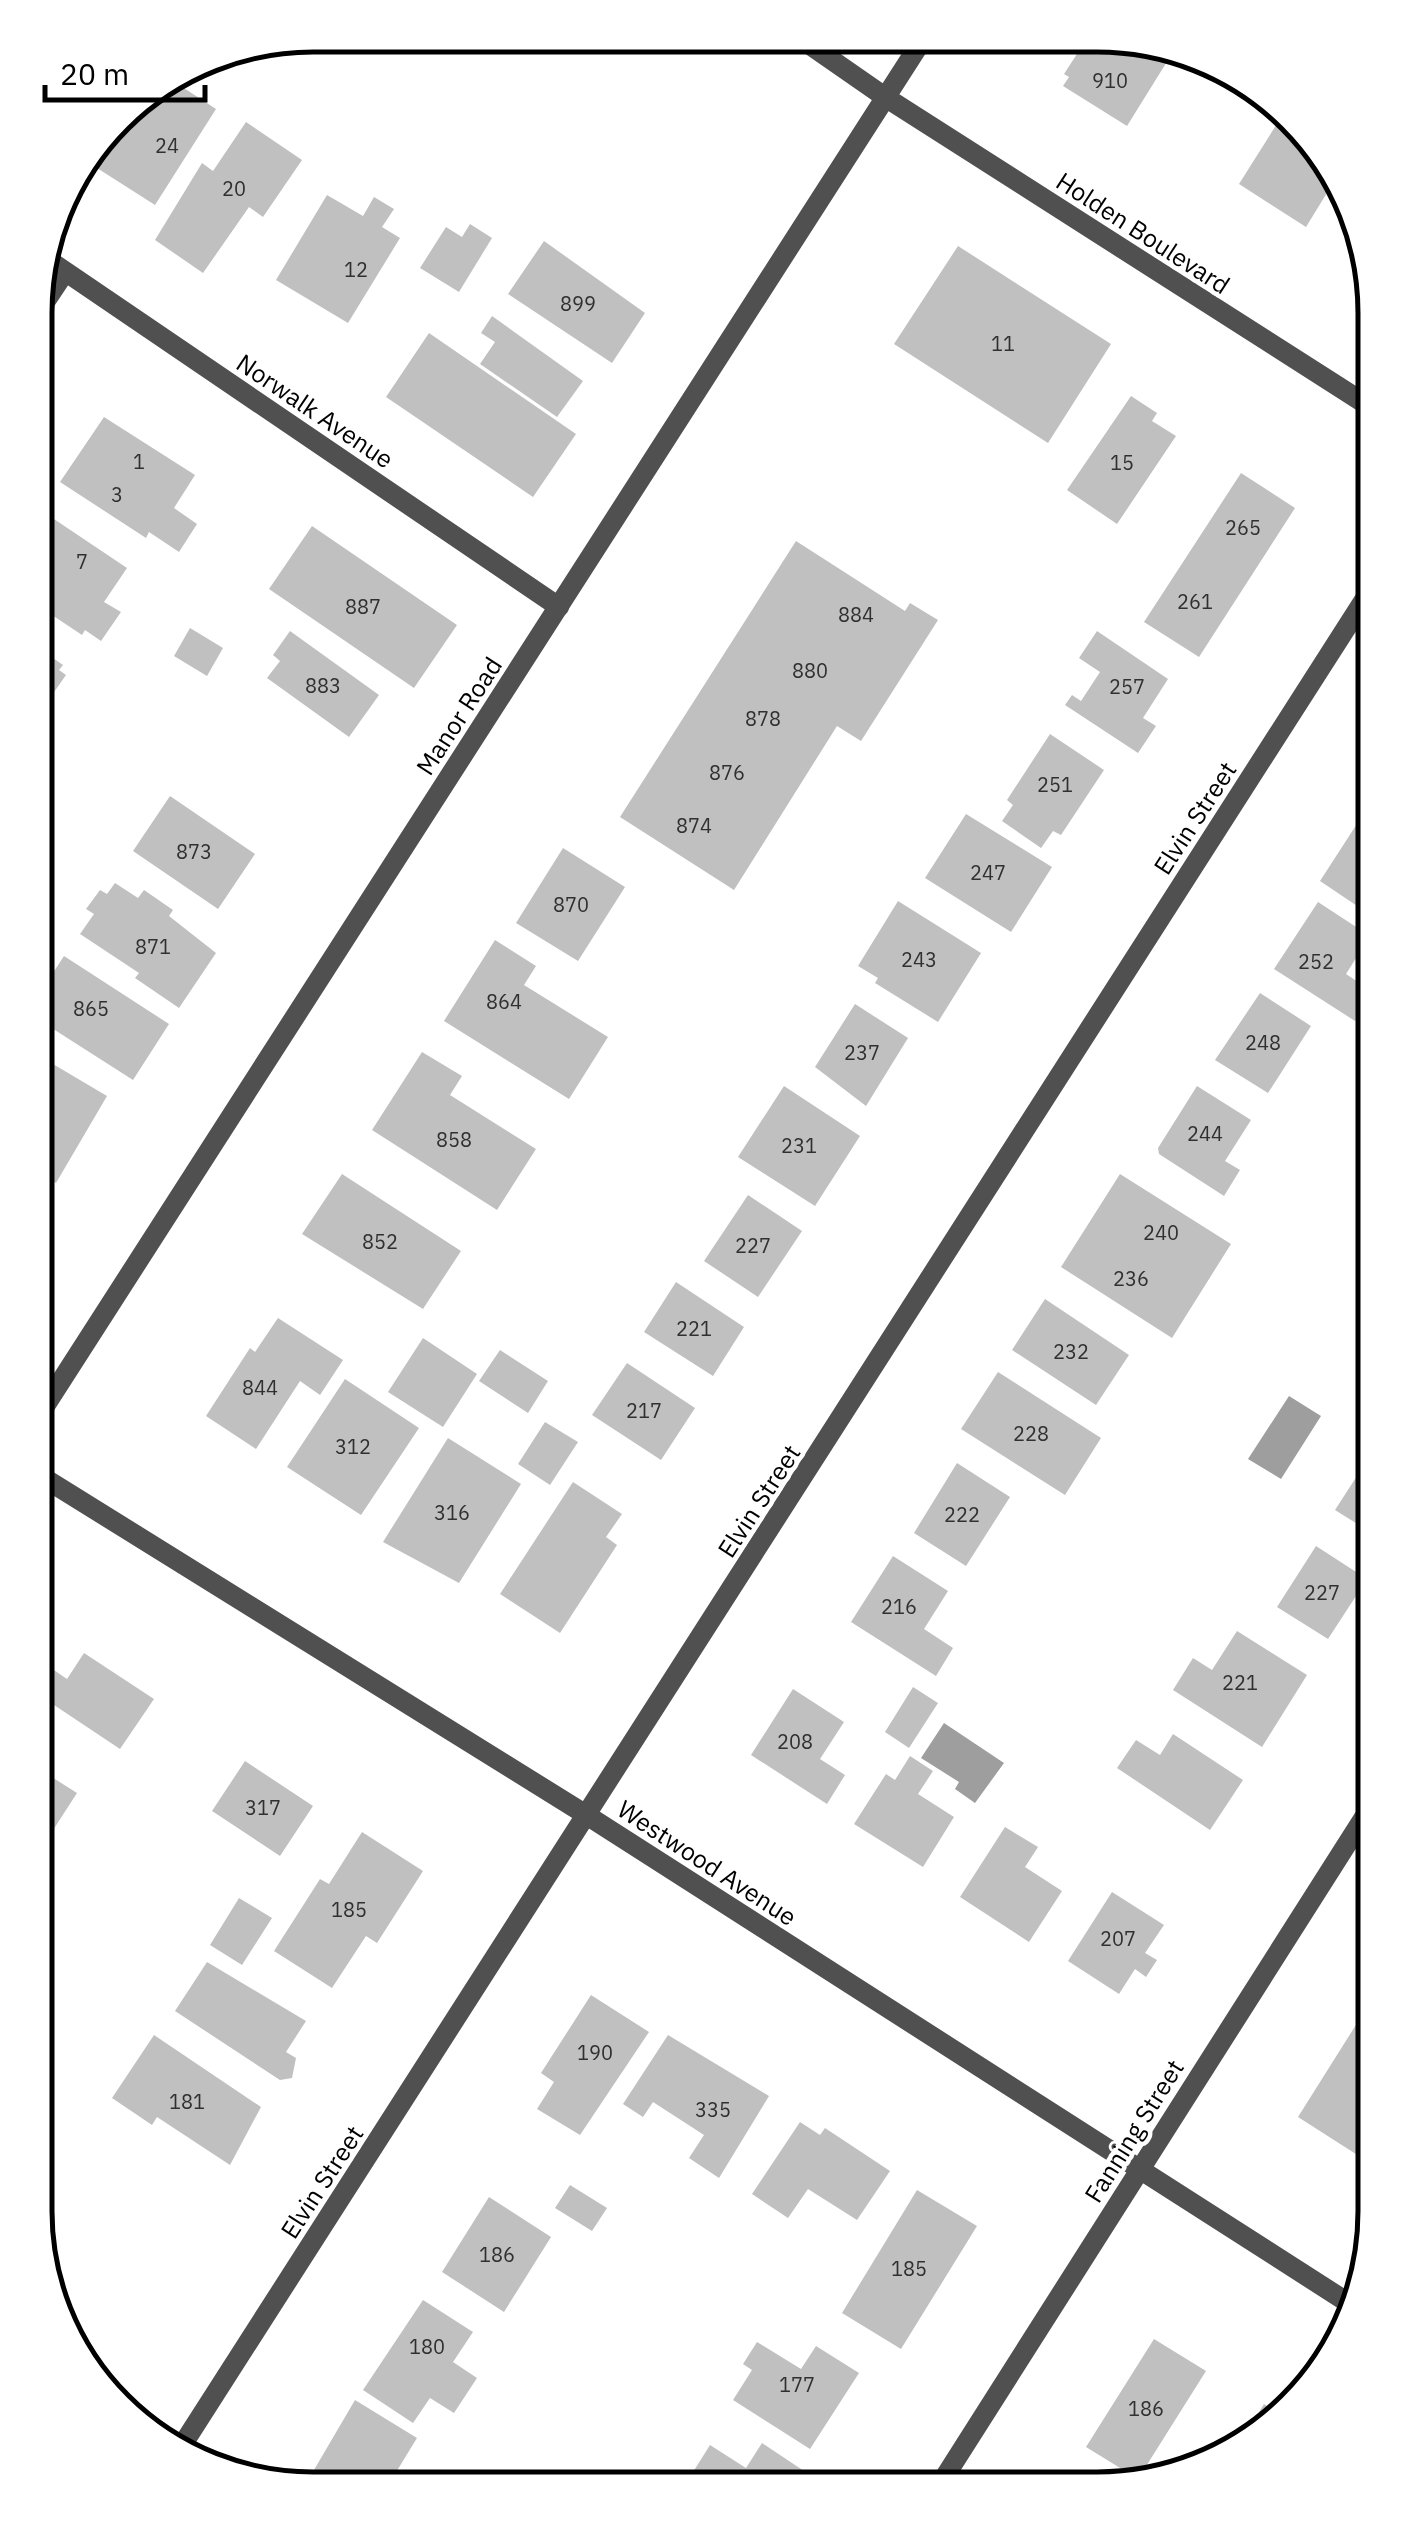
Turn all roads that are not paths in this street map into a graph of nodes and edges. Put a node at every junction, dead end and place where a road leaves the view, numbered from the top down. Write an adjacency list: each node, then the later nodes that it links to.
1 (820, 52): 3 (street, Holden Boulevard)
2 (915, 52): 3 (street, Manor Road)
3 (885, 97): 7 (street, Holden Boulevard); 8 (street, Manor Road)
4 (57, 267): 5 (street, Norwalk Avenue)
5 (65, 272): 6 (street); 8 (street, Norwalk Avenue)
6 (54, 288)
7 (1358, 399)
8 (559, 607): 10 (street, Manor Road)
9 (1358, 610): 12 (street, Elvin Street)
10 (52, 1395)
11 (52, 1483): 12 (street, Westwood Avenue)
12 (588, 1816): 14 (street, Westwood Avenue); 16 (street, Elvin Street)
13 (1357, 1826): 14 (street, Fanning Street)
14 (1139, 2169): 15 (street, Westwood Avenue); 17 (street, Fanning Street)
15 (1342, 2299)
16 (187, 2439)
17 (947, 2472)

